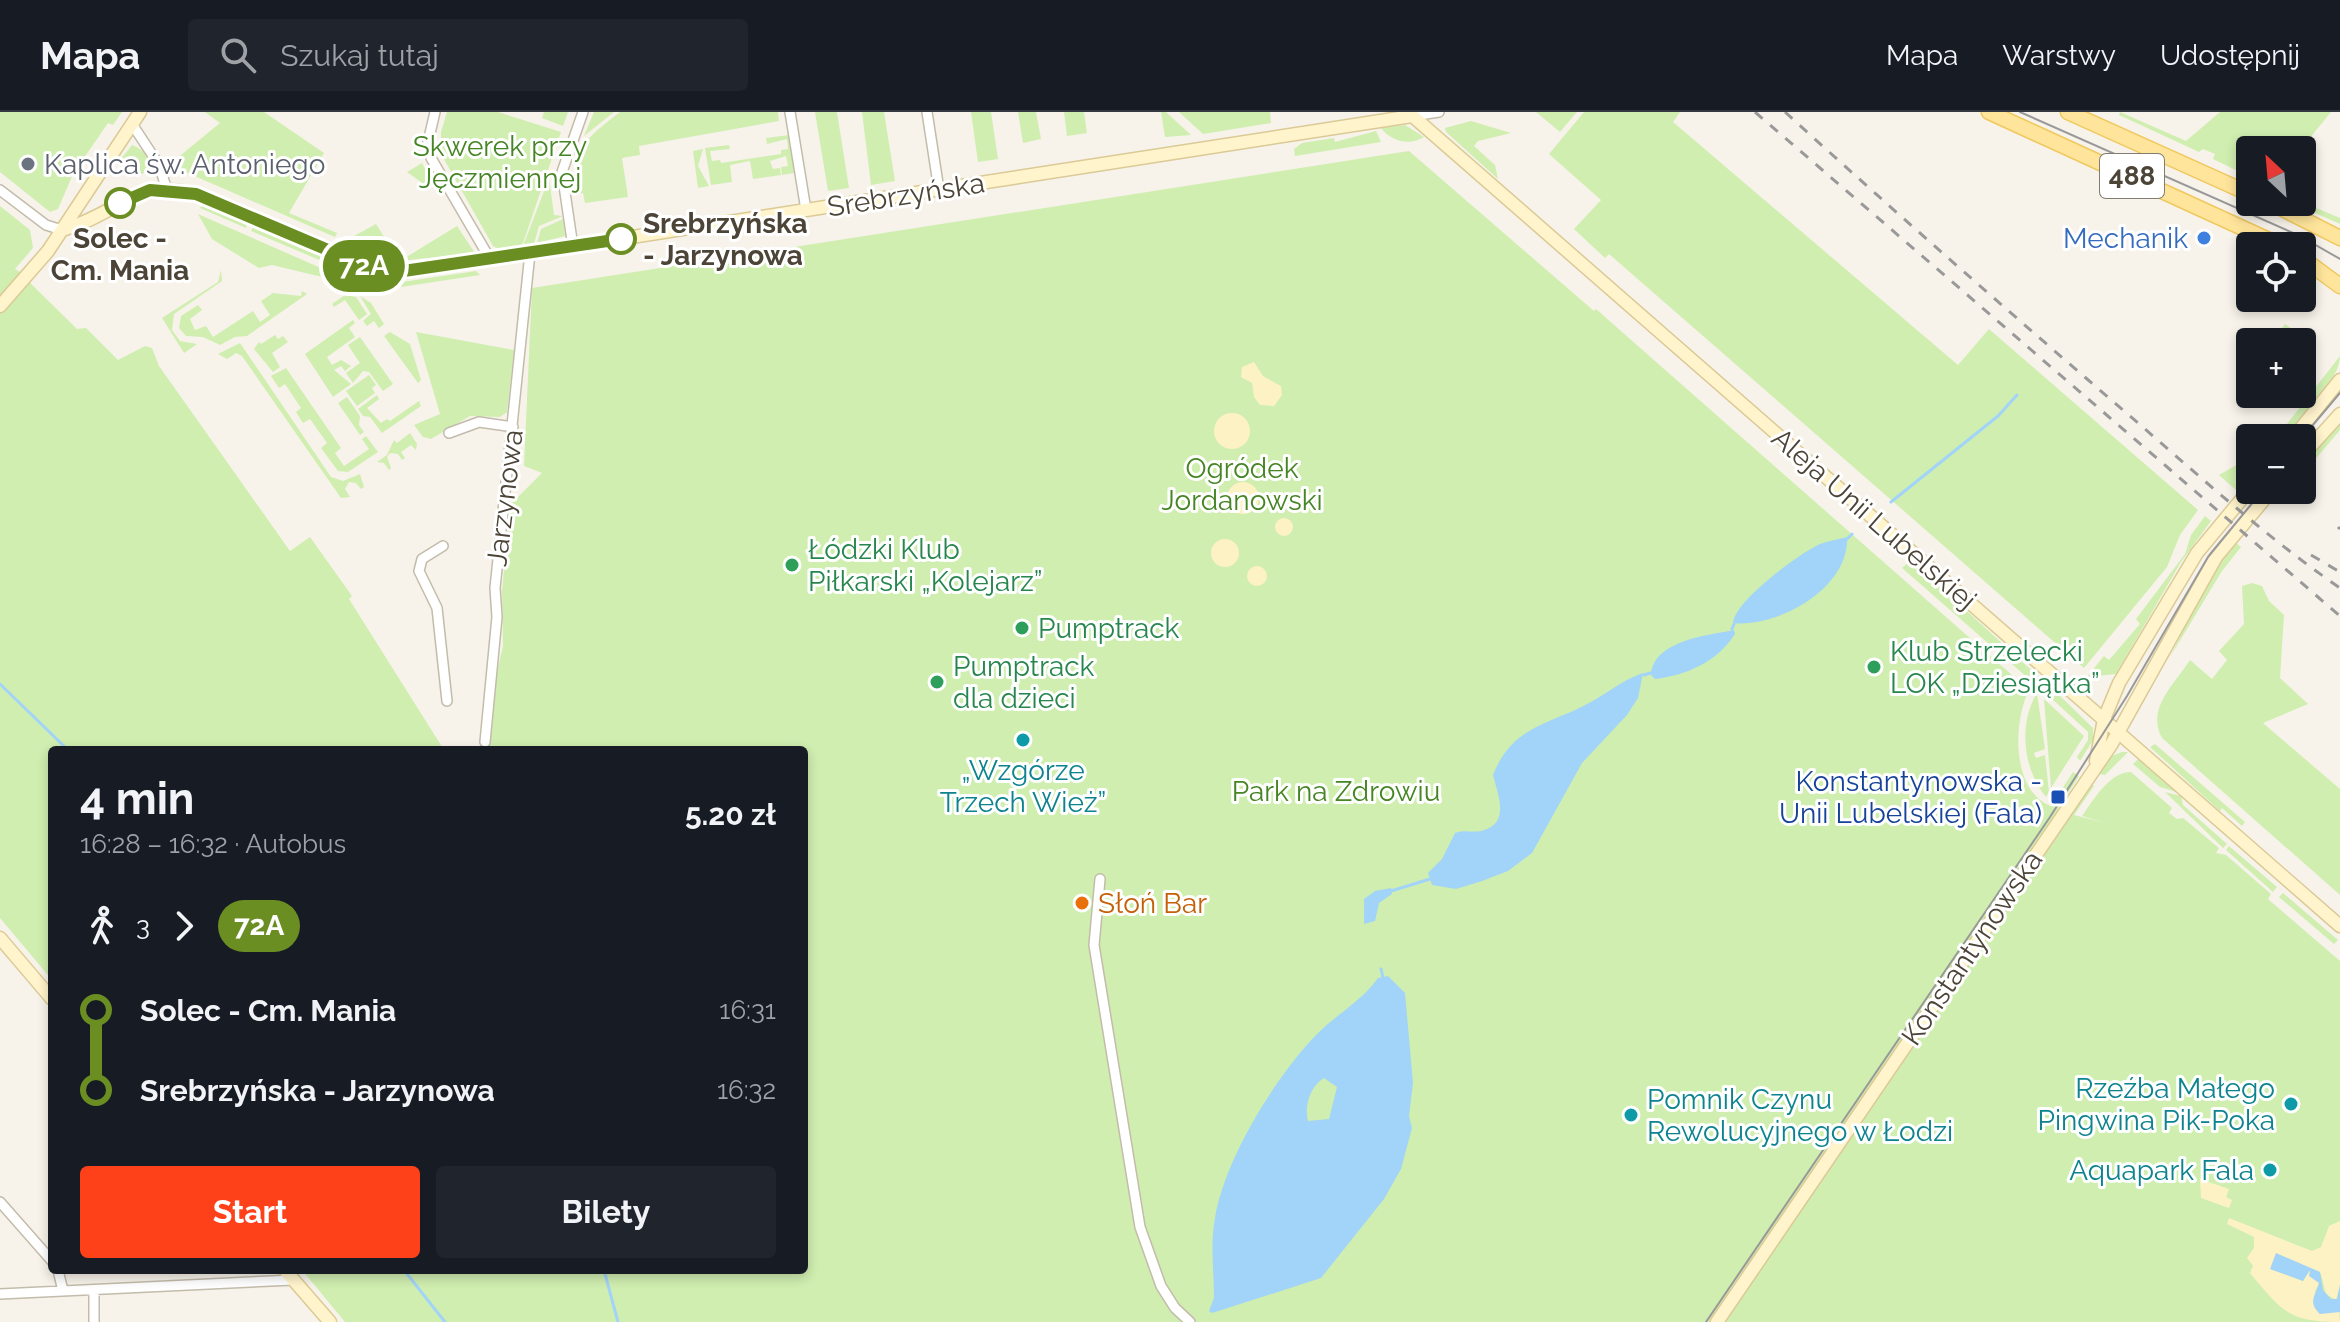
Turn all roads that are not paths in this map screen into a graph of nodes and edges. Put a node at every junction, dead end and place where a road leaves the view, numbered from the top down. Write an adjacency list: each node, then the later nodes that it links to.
1 (140, 112): 10 (street)
2 (435, 112): 22 (street)
3 (583, 112): 20 (street)
4 (790, 112): 15 (street)
5 (927, 112): 14 (street)
6 (1439, 112): 9 (street, Srebrzyńska)
7 (1989, 112): 18 (main road, 488)
8 (2068, 112): 11 (main road, 488)
9 (1410, 114): 14 (street, Srebrzyńska); 36 (street, Aleja Unii Lubelskiej)
10 (132, 124): 13 (street); 17 (street)
11 (2236, 188)
12 (0, 190): 17 (street)
13 (167, 190): 17 (street, Srebrzyńska); 22 (street, Srebrzyńska)
14 (939, 190): 15 (street, Srebrzyńska)
15 (806, 210): 20 (street, Srebrzyńska)
16 (2297, 216): 19 (main road)
17 (62, 230): 25 (street)
18 (2251, 232)
19 (2340, 238)
20 (573, 247): 21 (street, Srebrzyńska)
21 (530, 253): 22 (street, Srebrzyńska); 29 (street, Jarzynowa)
22 (490, 259)
23 (2316, 268): 24 (main road)
24 (2340, 286)
25 (0, 306)
26 (2340, 380): 28 (street)
27 (2340, 414): 31 (street)
28 (2304, 424)
29 (513, 427): 30 (street); 38 (street, Jarzynowa)
30 (449, 433)
31 (2316, 441)
32 (2238, 504): 36 (street, Konstantynowska)
33 (2260, 504): 37 (street, Konstantynowska)
34 (443, 546): 35 (street)
35 (447, 701)
36 (2104, 719): 37 (street, Aleja Unii Lubelskiej); 39 (street, Konstantynowska)
37 (2119, 732): 39 (street, Konstantynowska); 41 (street, Aleja Unii Lubelskiej)
38 (485, 742)
39 (2092, 772): 54 (street, Konstantynowska)
40 (1100, 879): 53 (street)
41 (2340, 926)
42 (0, 938): 43 (street)
43 (48, 994)
44 (0, 1202): 45 (street)
45 (48, 1256)
46 (59, 1274): 49 (street)
47 (289, 1275): 48 (street); 52 (street)
48 (94, 1290): 49 (street); 51 (street)
49 (63, 1291): 50 (street)
50 (0, 1294)
51 (94, 1322)
52 (330, 1322)
53 (1190, 1322)
54 (1717, 1322)

